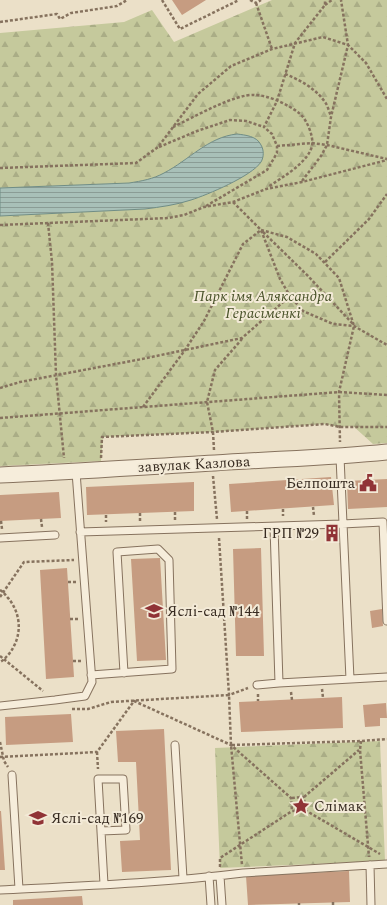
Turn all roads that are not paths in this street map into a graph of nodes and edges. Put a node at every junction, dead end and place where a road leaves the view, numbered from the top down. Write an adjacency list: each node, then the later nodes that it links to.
1 (387, 452): 2 (street, завулак Казлова)
2 (340, 456): 3 (street, завулак Казлова); 5 (lane)
3 (71, 472): 4 (street, завулак Казлова); 7 (lane)
4 (0, 475)
5 (342, 524): 6 (lane); 10 (lane); 14 (lane)
6 (274, 527): 7 (lane); 15 (lane)
7 (80, 532): 12 (lane)
8 (55, 535): 9 (lane)
9 (0, 538)
10 (387, 621)
11 (124, 673): 11 (lane); 12 (lane)
12 (91, 675): 17 (lane)
13 (387, 677): 14 (lane)
14 (350, 679): 15 (lane)
15 (279, 683): 16 (lane)
16 (257, 685)
17 (0, 706)
18 (175, 745): 25 (lane)
19 (12, 774): 27 (lane)
20 (101, 831): 20 (lane); 26 (lane)
21 (387, 864): 22 (lane)
22 (370, 865): 24 (lane); 31 (lane)
23 (209, 876): 24 (lane); 25 (lane); 29 (lane)
24 (220, 876): 30 (lane)
25 (183, 878): 26 (lane)
26 (104, 884): 27 (lane)
27 (19, 889): 28 (lane)
28 (0, 890)
29 (211, 905)
30 (222, 905)
31 (371, 905)

